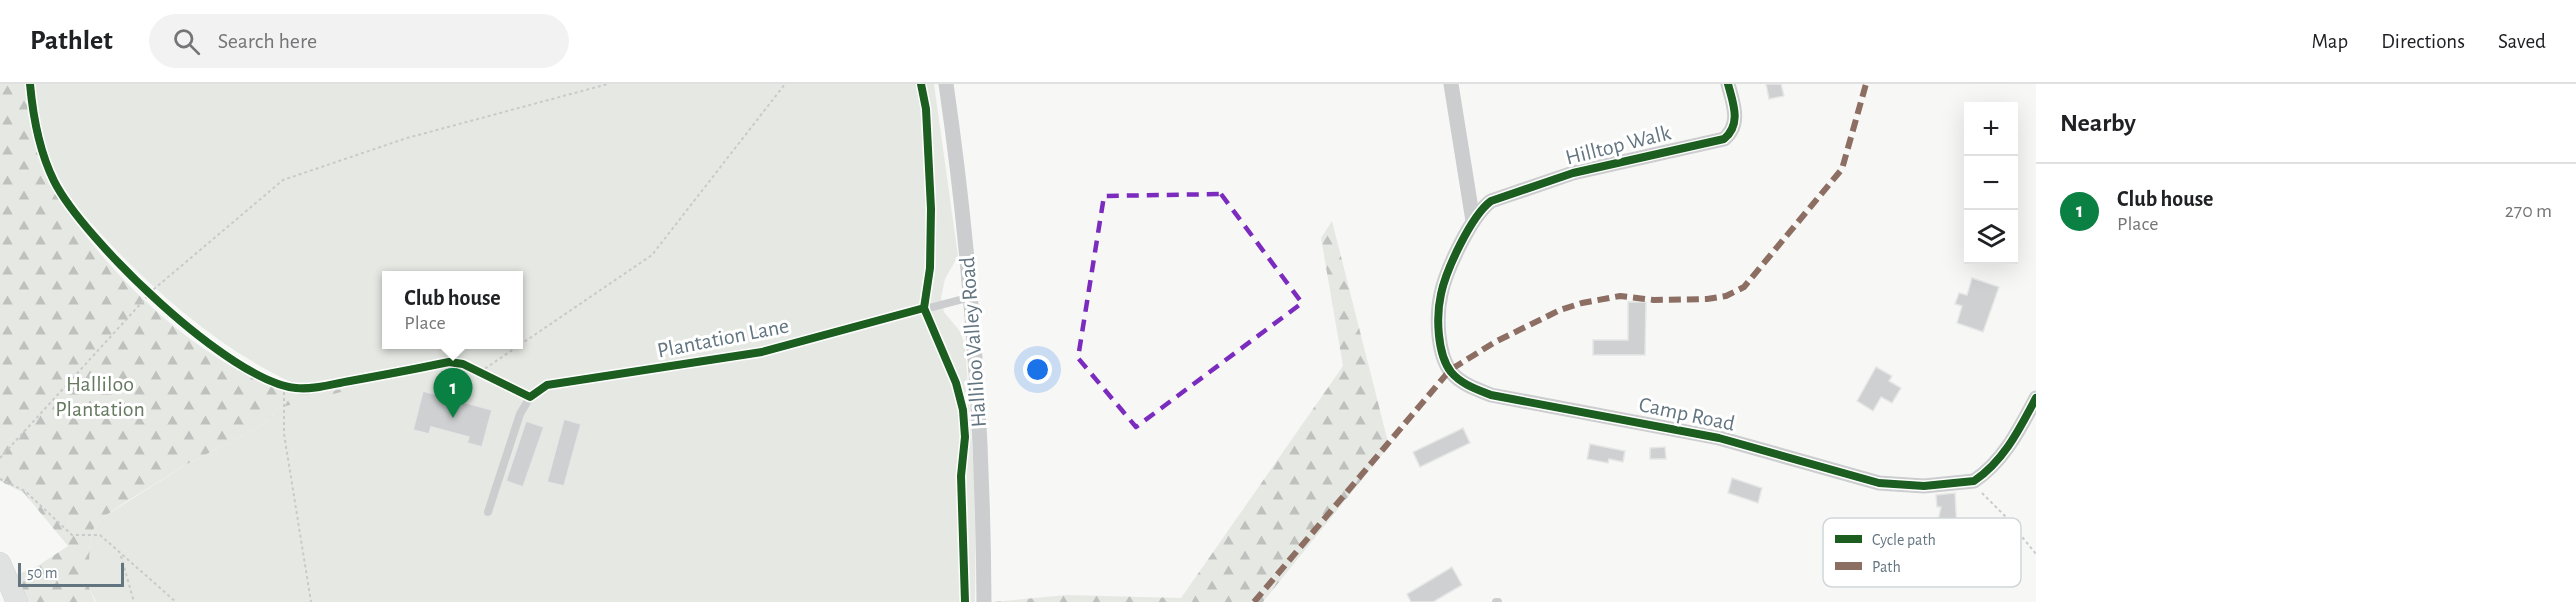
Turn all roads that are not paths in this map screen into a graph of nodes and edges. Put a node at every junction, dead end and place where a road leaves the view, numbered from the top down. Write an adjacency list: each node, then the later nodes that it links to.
1 (946, 84): 5 (street, Halliloo Valley Road)
2 (1451, 84): 4 (street)
3 (1728, 84): 4 (street, Hilltop Walk)
4 (1473, 220): 6 (street, Camp Road)
5 (971, 297): 7 (lane, Plantation Lane); 10 (street, Halliloo Valley Road)
6 (2036, 398)
7 (488, 512)
8 (0, 563): 9 (street)
9 (16, 602)
10 (984, 602)

